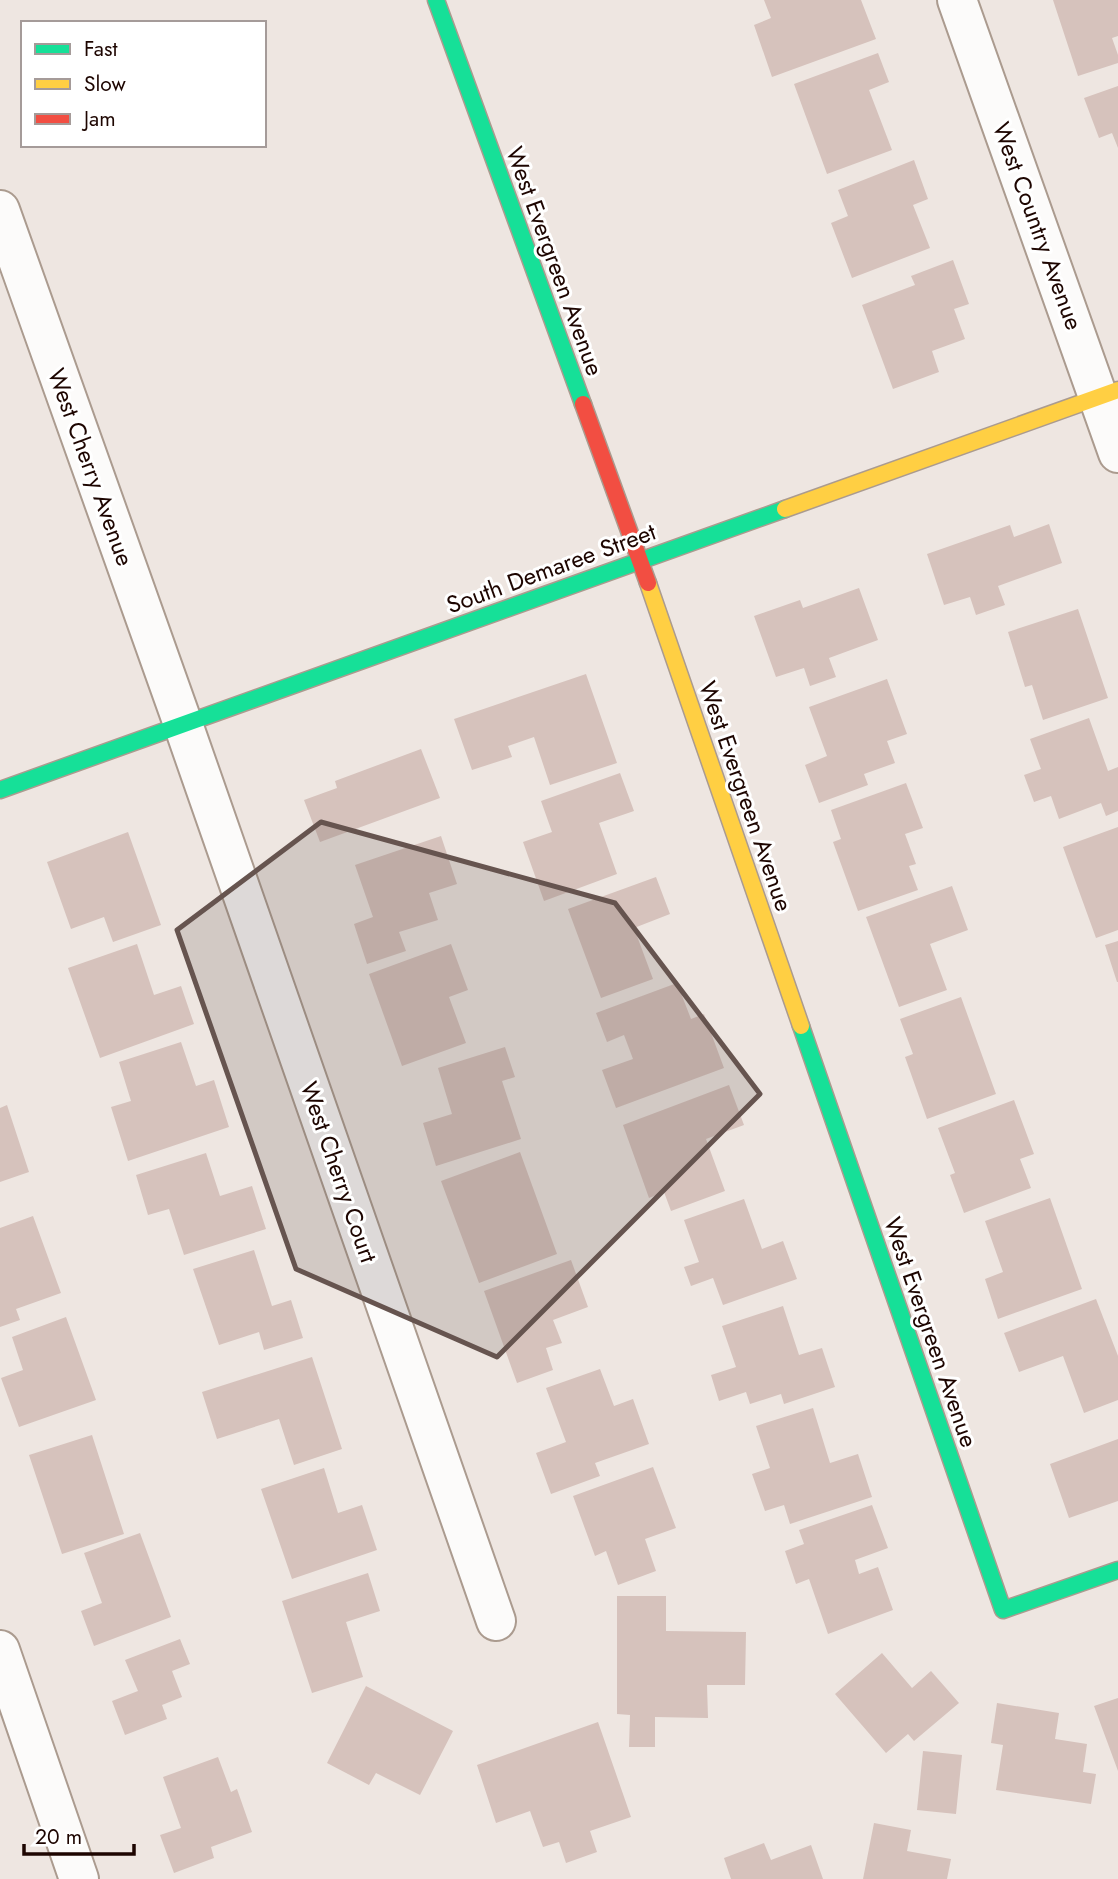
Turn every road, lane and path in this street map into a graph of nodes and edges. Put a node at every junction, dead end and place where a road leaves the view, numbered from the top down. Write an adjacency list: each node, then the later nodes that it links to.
1 (436, 0): 6 (street, West Evergreen Avenue)
2 (957, 0): 4 (street, West Country Avenue)
3 (0, 210): 7 (street, West Cherry Avenue)
4 (1108, 393): 5 (street, West Country Avenue); 6 (street, South Demaree Street)
5 (1118, 453)
6 (640, 560): 7 (street, South Demaree Street); 9 (street, West Evergreen Avenue)
7 (183, 724): 8 (street, South Demaree Street); 10 (street, West Cherry Court)
8 (0, 790)
9 (1118, 1570)
10 (496, 1621)
11 (0, 1650): 12 (street)
12 (79, 1879)

